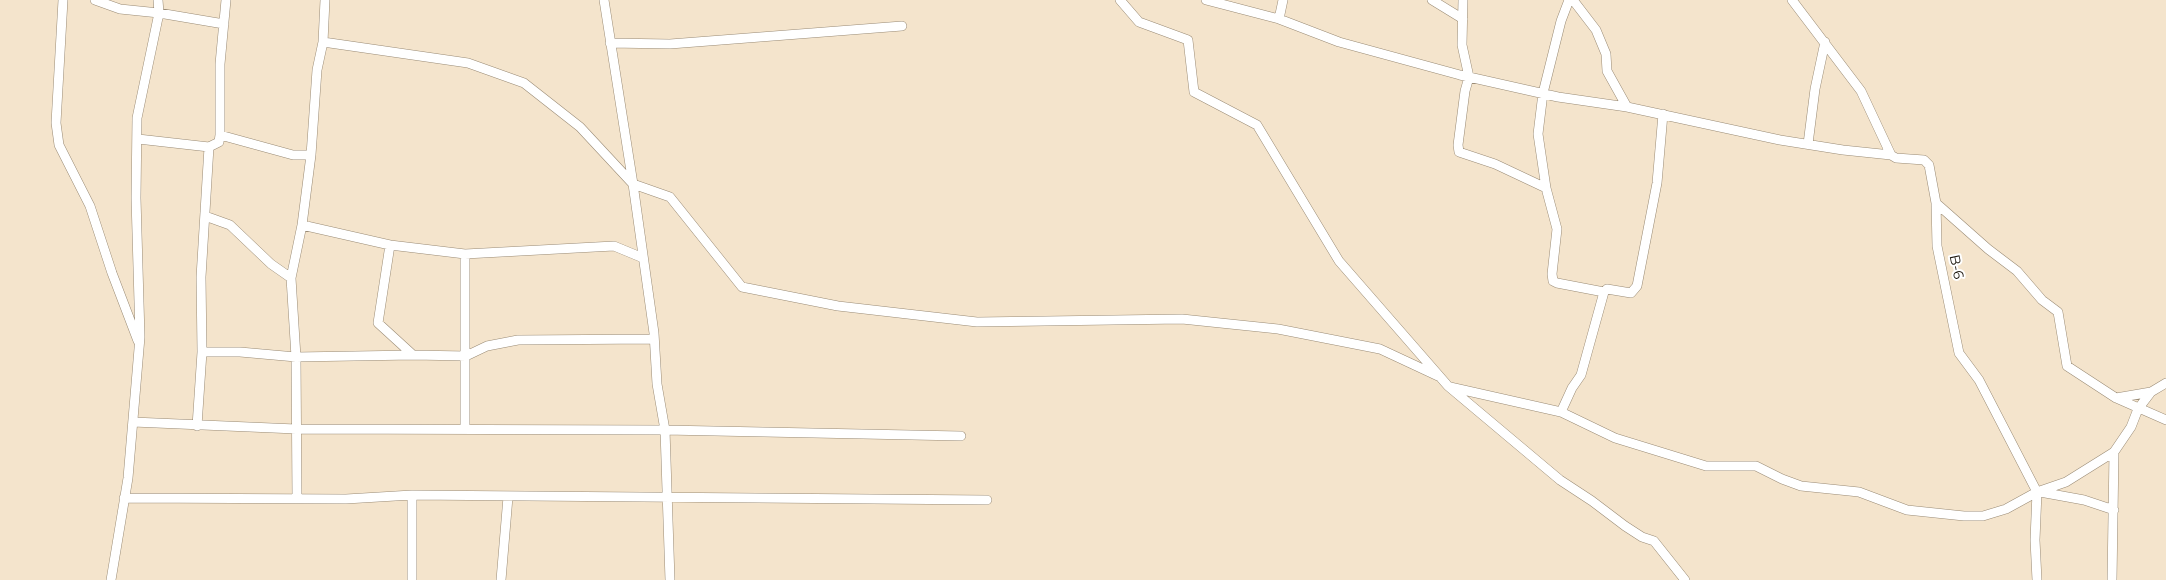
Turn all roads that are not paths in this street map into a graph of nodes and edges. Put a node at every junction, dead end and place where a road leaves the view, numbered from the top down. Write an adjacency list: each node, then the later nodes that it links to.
1 (63, 0): 44 (street)
2 (95, 0): 15 (street)
3 (158, 0): 15 (street)
4 (226, 0): 18 (street)
5 (325, 0): 20 (street)
6 (604, 0): 22 (street)
7 (1120, 0): 49 (street)
8 (1206, 0): 16 (street)
9 (1283, 0): 16 (street)
10 (1432, 0): 17 (street)
11 (1463, 0): 17 (street)
12 (1569, 0): 24 (street)
13 (1574, 0): 25 (street)
14 (1792, 0): 21 (street)
15 (158, 13): 18 (street); 28 (street)
16 (1280, 19): 23 (street)
17 (1463, 19): 23 (street)
18 (224, 24): 27 (street)
19 (902, 26): 22 (street)
20 (323, 42): 31 (street); 33 (street)
21 (1825, 42): 29 (street); 32 (street)
22 (610, 43): 33 (street)
23 (1469, 77): 24 (street); 34 (street)
24 (1543, 93): 25 (street); 34 (street)
25 (1627, 107): 26 (street)
26 (1663, 114): 29 (street); 42 (street)
27 (220, 135): 30 (street); 31 (street)
28 (138, 140): 30 (street); 44 (street)
29 (1808, 144): 32 (street)
30 (209, 147): 36 (street)
31 (311, 155): 37 (street)
32 (1891, 155): 35 (street, B-6)
33 (633, 184): 40 (street); 49 (street)
34 (1546, 188): 42 (street)
35 (1936, 203): 53 (street); 64 (street, B-6)
36 (205, 216): 41 (street); 45 (street)
37 (302, 225): 38 (street); 41 (street)
38 (390, 245): 39 (street); 46 (street)
39 (465, 254): 40 (street); 47 (street)
40 (643, 258): 43 (street)
41 (291, 278): 48 (street)
42 (1604, 292): 55 (street)
43 (654, 339): 47 (street); 61 (street)
44 (140, 347): 57 (street)
45 (202, 352): 48 (street); 58 (street)
46 (413, 355): 47 (street); 48 (street)
47 (466, 356): 59 (street)
48 (296, 358): 60 (street)
49 (1440, 377): 51 (street)
50 (2166, 383): 52 (street)
51 (1448, 386): 55 (street); 76 (street)
52 (2151, 392): 53 (street); 54 (street)
53 (2116, 398): 54 (street)
54 (2138, 409): 56 (street); 63 (street)
55 (1561, 412): 64 (street)
56 (2166, 420)
57 (133, 422): 58 (street); 67 (street)
58 (197, 426): 60 (street)
59 (464, 428): 60 (street); 61 (street)
60 (296, 429): 69 (street)
61 (665, 430): 62 (street); 68 (street)
62 (961, 436)
63 (2114, 452): 64 (street); 71 (street)
64 (2037, 492): 71 (street); 77 (street, B-6)
65 (412, 495): 66 (street); 69 (street); 73 (street)
66 (508, 497): 68 (street); 74 (street)
67 (124, 498): 69 (street); 72 (street)
68 (668, 498): 70 (street); 75 (street)
69 (296, 499)
70 (987, 500)
71 (2114, 510): 78 (street)
72 (111, 580)
73 (412, 580)
74 (501, 580)
75 (670, 580)
76 (1685, 580)
77 (2037, 580)
78 (2112, 580)

